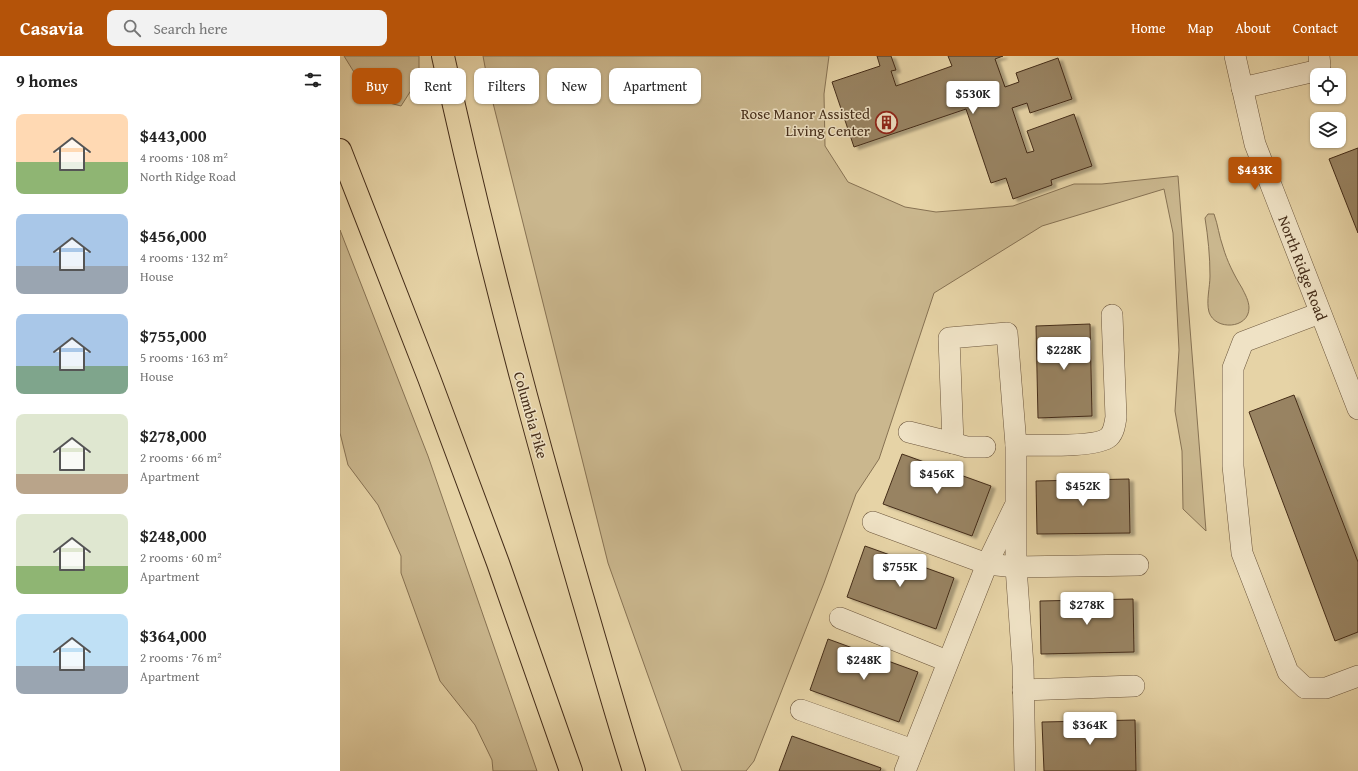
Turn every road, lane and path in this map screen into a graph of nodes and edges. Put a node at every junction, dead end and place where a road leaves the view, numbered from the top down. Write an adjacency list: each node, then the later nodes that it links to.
1 (442, 56): 26 (highway, Columbia Pike)
2 (1235, 56): 4 (street, North Ridge Road)
3 (1320, 56): 4 (street)
4 (1242, 88): 6 (street, North Ridge Road)
5 (340, 150): 25 (highway)
6 (1320, 313): 8 (street, North Ridge Road); 20 (street)
7 (1112, 315): 11 (street)
8 (1358, 408)
9 (909, 432): 10 (street)
10 (953, 444): 11 (street); 12 (street)
11 (1016, 445): 13 (street)
12 (985, 447)
13 (1017, 503): 15 (street); 17 (street)
14 (873, 522): 15 (street)
15 (986, 564): 17 (street); 19 (street)
16 (1138, 565): 17 (street)
17 (1016, 567): 22 (street)
18 (840, 618): 19 (street)
19 (948, 661): 24 (street)
20 (1358, 676)
21 (1134, 686): 22 (street)
22 (1023, 690): 28 (street)
23 (801, 710): 24 (street)
24 (913, 750): 27 (street)
25 (571, 771)
26 (634, 771)
27 (905, 771)
28 (1025, 771)

